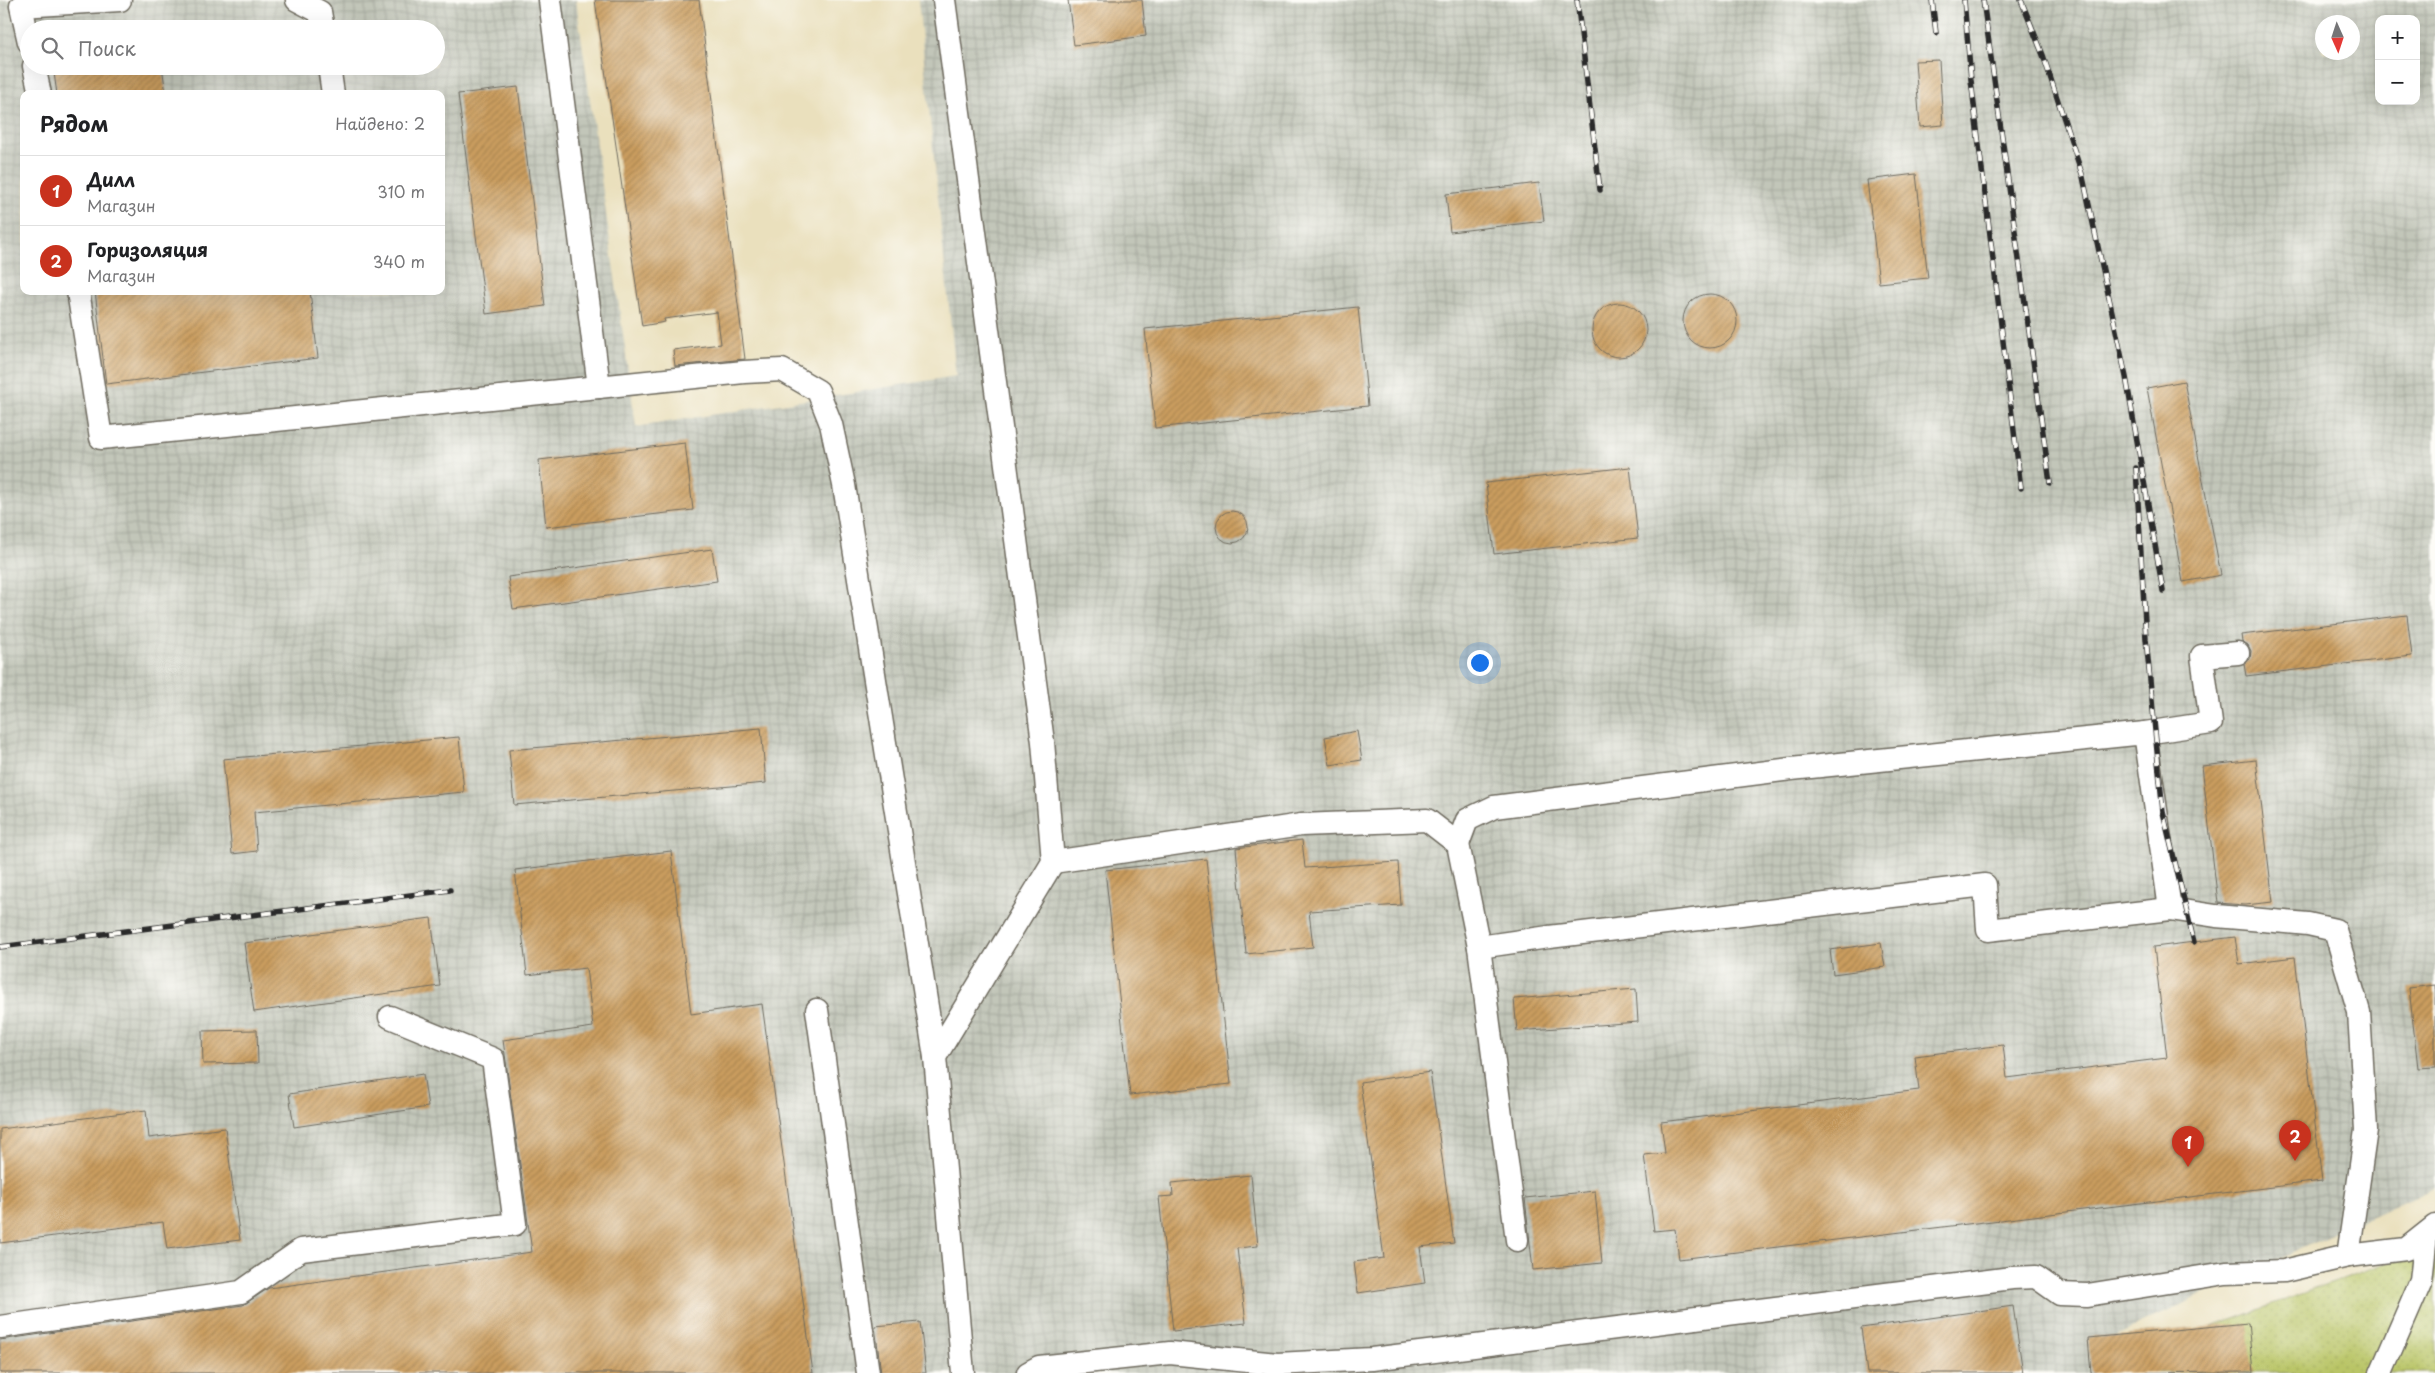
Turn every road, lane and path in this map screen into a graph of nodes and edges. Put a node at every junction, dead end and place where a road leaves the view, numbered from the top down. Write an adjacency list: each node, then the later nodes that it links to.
1 (120, 0): 5 (street)
2 (297, 0): 6 (street)
3 (550, 0): 12 (street)
4 (944, 0): 16 (street)
5 (24, 20)
6 (321, 20)
7 (36, 75): 9 (street)
8 (330, 75): 10 (street)
9 (39, 90)
10 (332, 90)
11 (79, 295): 12 (street)
12 (599, 387): 21 (street)
13 (2238, 654): 14 (street)
14 (2145, 733): 15 (street); 17 (street)
15 (1458, 844): 16 (street); 18 (street)
16 (1052, 862): 21 (street)
17 (2170, 909): 18 (street); 24 (street)
18 (1479, 947): 23 (street)
19 (817, 1010): 26 (street)
20 (390, 1017): 25 (street)
21 (935, 1058): 27 (street)
22 (2430, 1231): 24 (street); 29 (street)
23 (1518, 1240)
24 (2348, 1256): 28 (street)
25 (0, 1326)
26 (868, 1373)
27 (963, 1373)
28 (1028, 1373)
29 (2381, 1373)

